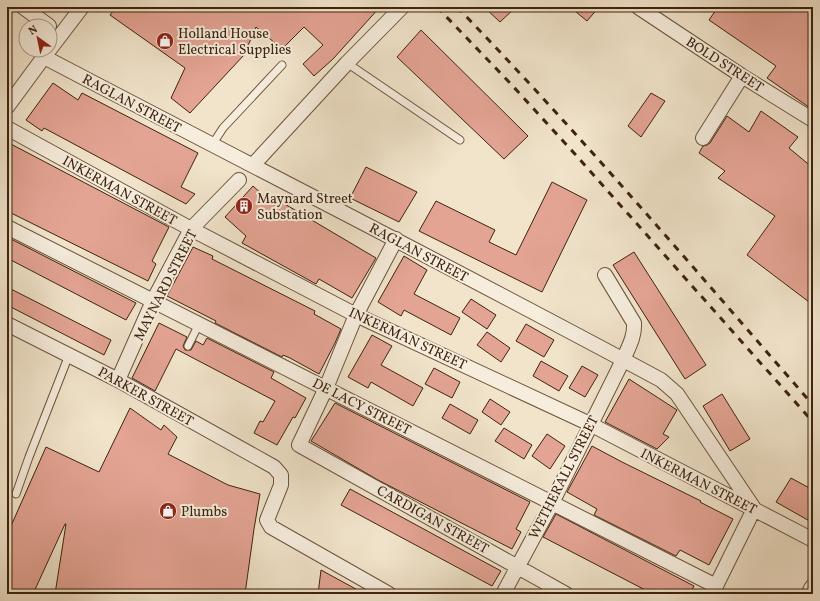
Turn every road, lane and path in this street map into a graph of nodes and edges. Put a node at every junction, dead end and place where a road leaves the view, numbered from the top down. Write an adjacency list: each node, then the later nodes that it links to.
1 (23, 7): 5 (street)
2 (82, 7): 6 (street)
3 (402, 7): 9 (street)
4 (638, 7): 11 (street, BOLD STREET)
5 (38, 18)
6 (58, 25)
7 (44, 58): 12 (street)
8 (58, 58): 17 (street, RAGLAN STREET)
9 (347, 63): 16 (lane); 18 (street)
10 (282, 65): 17 (lane)
11 (742, 76): 13 (street, BOLD STREET); 15 (street)
12 (7, 107)
13 (813, 120)
14 (7, 128): 21 (street, INKERMAN STREET)
15 (703, 138)
16 (460, 140)
17 (212, 145): 18 (street, RAGLAN STREET)
18 (253, 165): 22 (street, RAGLAN STREET)
19 (239, 180): 21 (street, MAYNARD STREET)
20 (7, 227): 24 (street, DE LACY STREET)
21 (191, 229): 24 (street, MAYNARD STREET); 25 (street, INKERMAN STREET)
22 (396, 239): 25 (street); 30 (street, RAGLAN STREET)
23 (605, 275): 30 (street, WETHERALL STREET)
24 (153, 301): 27 (street, DE LACY STREET); 31 (street, MAYNARD STREET)
25 (356, 315): 32 (street); 33 (street, INKERMAN STREET)
26 (7, 324): 29 (street, PARKER STREET)
27 (199, 324): 28 (lane); 32 (street, DE LACY STREET)
28 (188, 346)
29 (69, 355): 31 (street, PARKER STREET); 34 (lane)
30 (623, 360): 33 (street, WETHERALL STREET); 36 (street, RAGLAN STREET)
31 (118, 380): 41 (street, PARKER STREET)
32 (326, 388): 35 (street, DE LACY STREET); 38 (street, CARDIGAN STREET)
33 (590, 424): 35 (street, WETHERALL STREET); 36 (street, INKERMAN STREET)
34 (16, 494)
35 (552, 503): 38 (street, WETHERALL STREET); 40 (street, DE LACY STREET)
36 (754, 509): 37 (street, INKERMAN STREET); 40 (street)
37 (813, 540)
38 (518, 566): 42 (street, WETHERALL STREET); 43 (street, CARDIGAN STREET)
39 (813, 588): 44 (street)
40 (714, 590)
41 (389, 594)
42 (503, 594)
43 (566, 594)
44 (810, 594)

